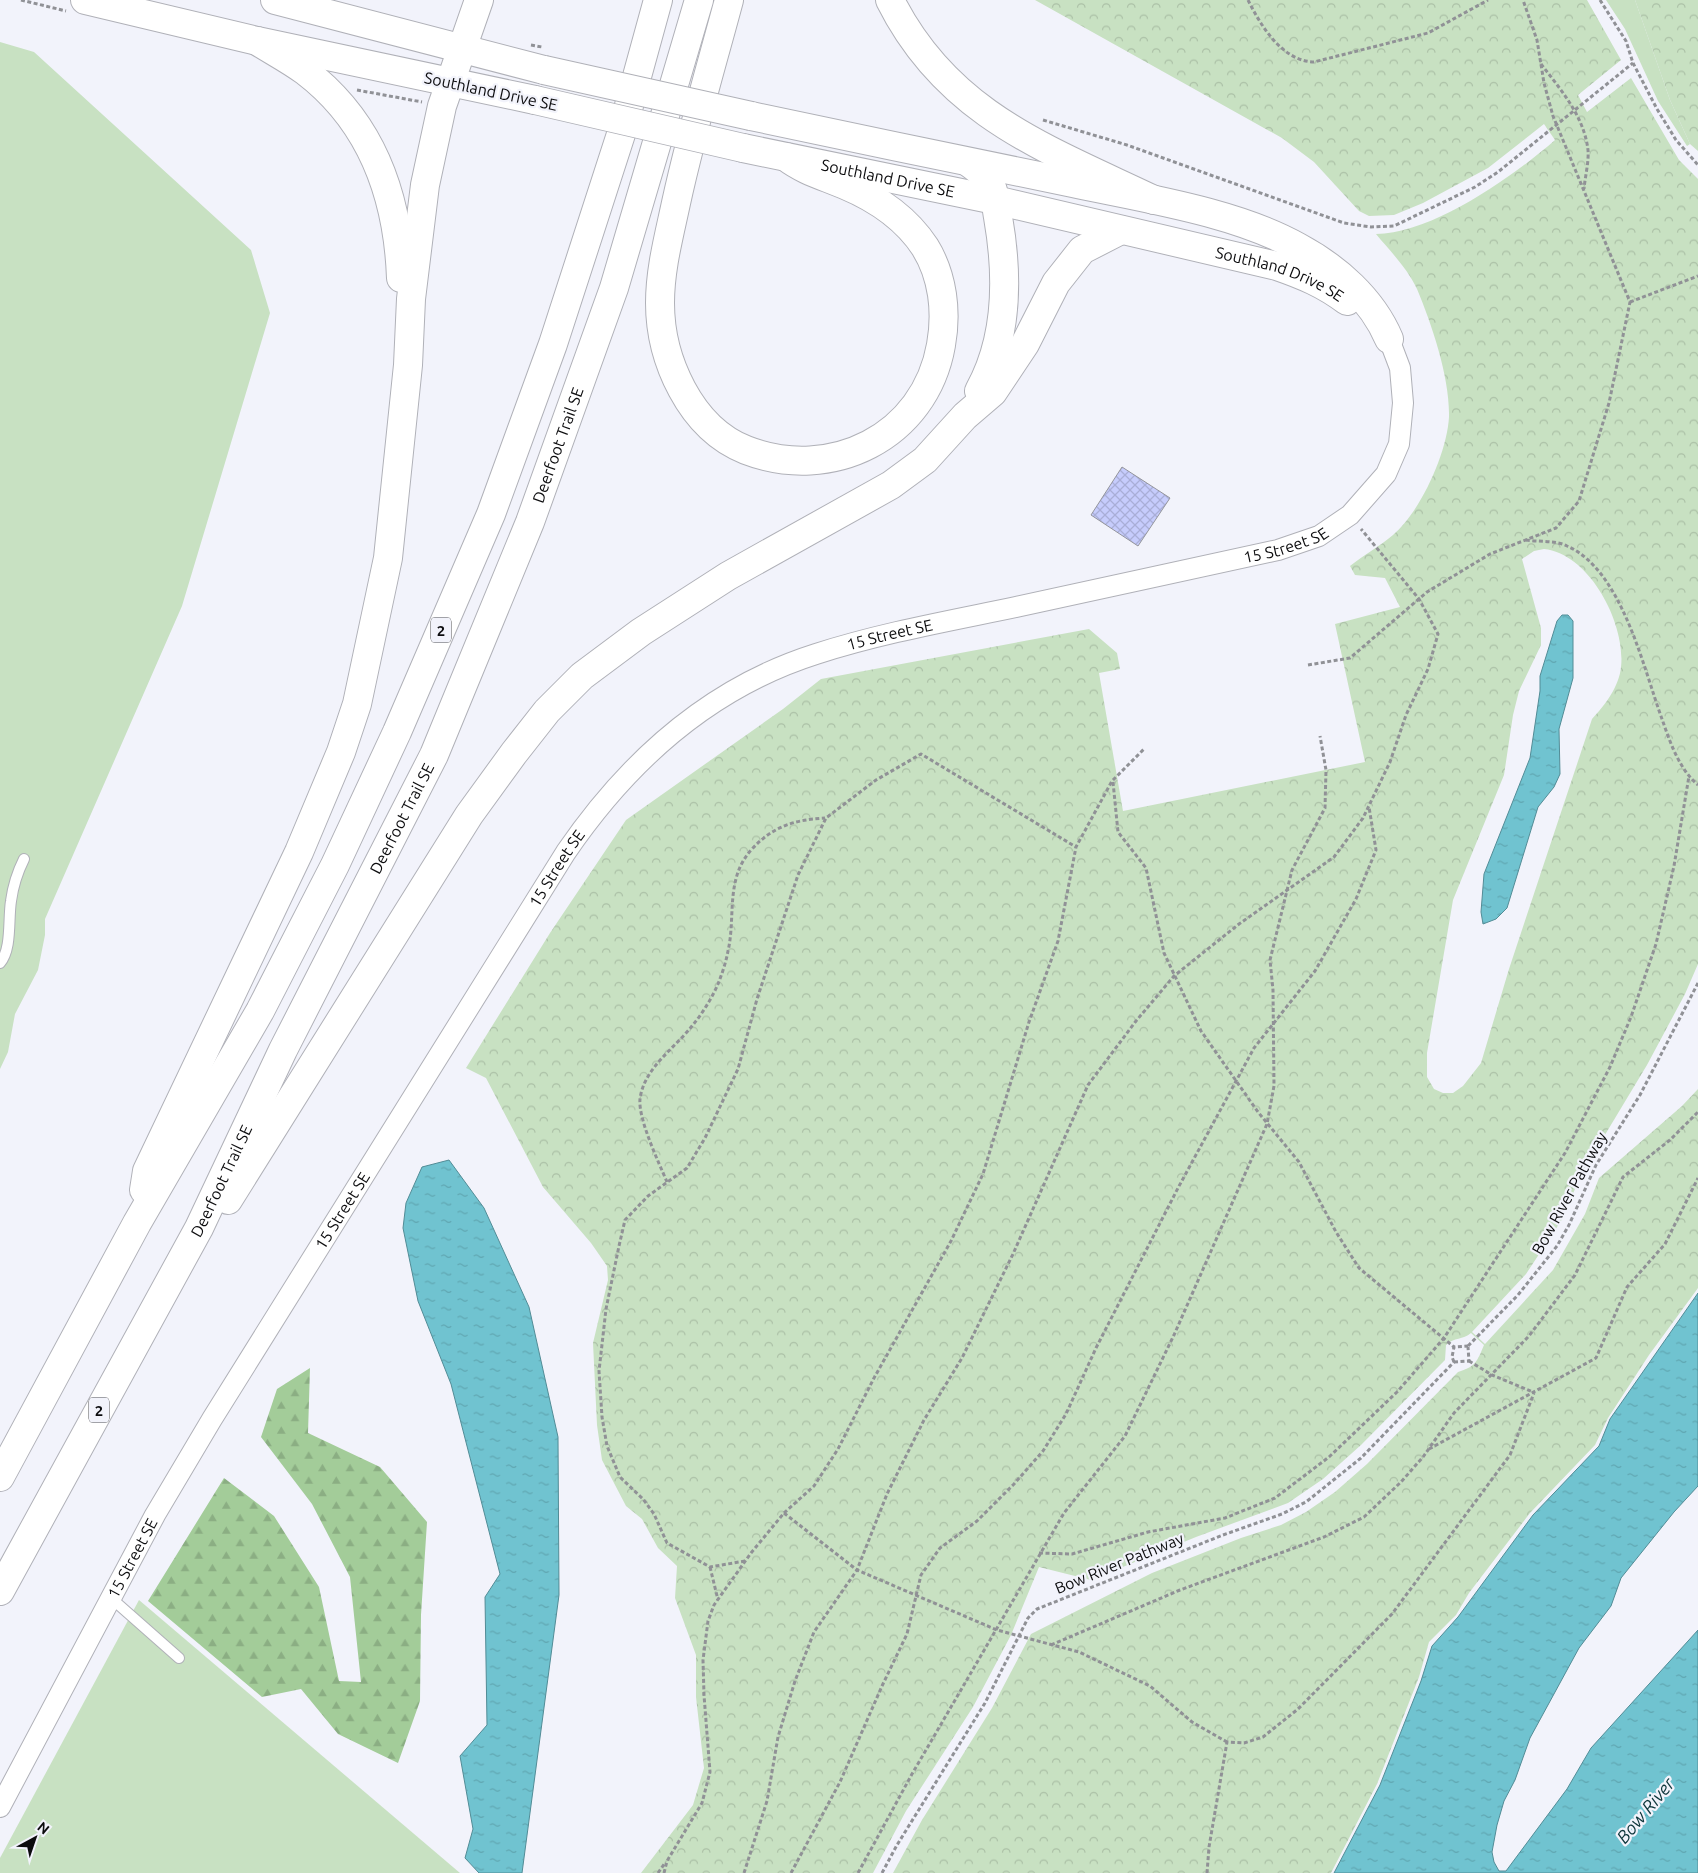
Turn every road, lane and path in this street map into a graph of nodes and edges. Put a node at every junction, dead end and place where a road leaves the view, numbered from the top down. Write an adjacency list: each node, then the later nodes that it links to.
1 (85, 0): 12 (main road, Southland Drive SE)
2 (275, 0): 13 (main road, Southland Drive SE)
3 (479, 0): 13 (main road)
4 (658, 0): 57 (main road, 2)
5 (699, 0): 58 (main road, Deerfoot Trail SE / 2)
6 (729, 0): 22 (main road)
7 (890, 0): 27 (main road)
8 (1248, 0): 9 (path)
9 (1488, 0)
10 (1523, 0): 14 (path)
11 (1600, 0): 15 (path)
12 (257, 42): 16 (main road, Southland Drive SE); 32 (main road)
13 (461, 50): 16 (main road); 23 (main road, Southland Drive SE, bridge)
14 (1540, 63): 19 (path); 21 (path)
15 (1633, 63): 19 (path); 24 (path)
16 (449, 82): 22 (main road, Southland Drive SE, bridge); 32 (main road)
17 (352, 90): 18 (path)
18 (429, 103)
19 (1574, 110): 21 (path); 25 (path)
20 (1037, 119): 21 (path)
21 (1557, 124): 25 (path)
22 (786, 157): 26 (main road, Southland Drive SE)
23 (968, 162): 26 (main road); 27 (main road, Southland Drive SE)
24 (1698, 165)
25 (1584, 190): 30 (path)
26 (995, 200): 28 (main road, Southland Drive SE); 33 (main road)
27 (1154, 200): 31 (main road, Southland Drive SE)
28 (1121, 230): 31 (main road, Southland Drive SE); 33 (main road)
29 (1698, 276): 30 (path)
30 (1630, 302): 35 (path)
31 (1389, 340): 34 (street, 15 Street SE)
32 (408, 365): 57 (main road)
33 (965, 416): 58 (main road)
34 (1350, 515): 36 (path); 75 (street, 15 Street SE)
35 (1525, 540): 36 (path); 40 (path)
36 (1419, 599): 37 (path); 43 (path)
37 (1308, 665)
38 (1320, 736): 47 (path)
39 (1145, 748): 41 (path)
40 (1689, 776): 42 (path); 59 (path)
41 (1112, 781): 45 (path); 49 (path)
42 (1698, 786)
43 (1369, 806): 47 (path); 51 (path)
44 (826, 818): 45 (path); 56 (path); 56 (path)
45 (1076, 847): 68 (path)
46 (24, 859): 48 (lane)
47 (1286, 892): 49 (path); 51 (path)
48 (0, 963)
49 (1174, 976): 52 (path); 72 (path)
50 (1698, 983): 60 (path, Bow River Pathway)
51 (1273, 1023): 52 (path); 54 (path)
52 (1236, 1081): 54 (path); 74 (path)
53 (1698, 1112): 64 (path)
54 (1267, 1124): 59 (path); 69 (path)
55 (1698, 1178): 65 (path)
56 (667, 1182): 71 (path)
57 (137, 1223): 67 (main road, 2)
58 (199, 1228): 73 (main road, Deerfoot Trail SE / 2)
59 (1444, 1338): 61 (path); 69 (path)
60 (1468, 1346): 61 (path); 62 (path)
61 (1454, 1347): 63 (path)
62 (1469, 1360): 63 (path); 64 (path)
63 (1454, 1362): 78 (path, Bow River Pathway)
64 (1492, 1375): 65 (path); 66 (path)
65 (1534, 1393): 66 (path); 81 (path)
66 (1428, 1450): 79 (path)
67 (0, 1477)
68 (784, 1513): 70 (path); 72 (path)
69 (1040, 1553): 77 (path)
70 (745, 1561): 71 (path); 76 (path)
71 (710, 1567): 76 (path)
72 (857, 1570): 74 (path); 86 (path)
73 (0, 1591)
74 (917, 1597): 77 (path); 87 (path)
75 (111, 1598): 80 (lane); 82 (street, 15 Street SE)
76 (718, 1600): 83 (path)
77 (997, 1630): 78 (path); 88 (path)
78 (1018, 1637): 79 (path); 89 (path, Bow River Pathway)
79 (1051, 1645): 81 (path)
80 (179, 1658)
81 (1227, 1742): 90 (path)
82 (0, 1807)
83 (667, 1861): 84 (path); 85 (path)
84 (658, 1873)
85 (664, 1873)
86 (744, 1873)
87 (791, 1873)
88 (858, 1873)
89 (882, 1873)
90 (1207, 1873)

